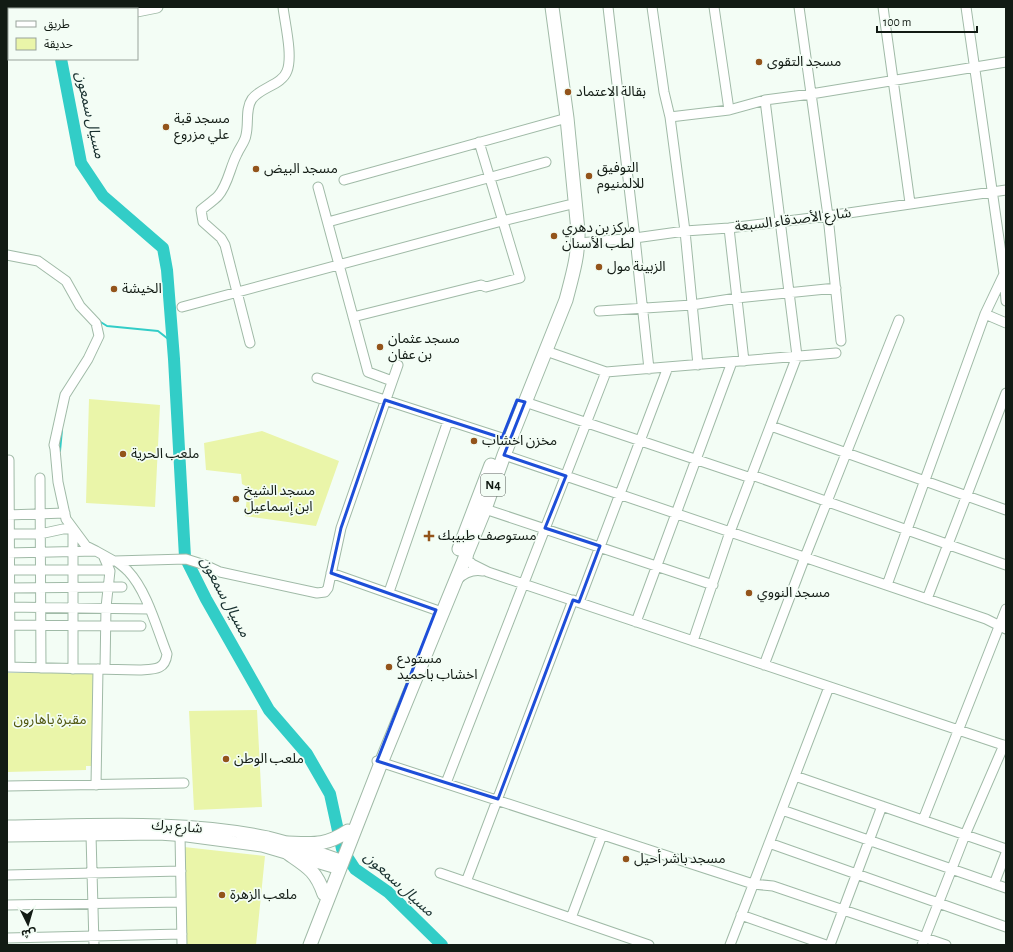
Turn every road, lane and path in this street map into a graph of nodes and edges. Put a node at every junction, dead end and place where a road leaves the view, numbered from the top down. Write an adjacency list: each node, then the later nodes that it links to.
1 (157, 7): 11 (main road)
2 (283, 7): 41 (street)
3 (545, 7): 19 (highway, N4)
4 (552, 7): 19 (highway, N4)
5 (608, 7): 35 (street)
6 (652, 7): 18 (street)
7 (714, 7): 17 (street)
8 (799, 7): 15 (street)
9 (883, 7): 14 (street)
10 (966, 7): 13 (street)
11 (138, 11)
12 (1006, 62): 13 (street)
13 (975, 67): 14 (street); 26 (street)
14 (894, 81): 15 (street); 27 (street)
15 (811, 94): 16 (street); 29 (street)
16 (765, 100): 17 (street); 32 (street)
17 (729, 110): 18 (street)
18 (670, 117): 34 (street)
19 (563, 119): 20 (street); 28 (highway, N4); 36 (highway, N4)
20 (478, 142): 22 (street); 23 (street)
21 (546, 162): 22 (street)
22 (489, 178): 30 (street); 31 (street)
23 (344, 180)
24 (318, 187): 31 (street)
25 (1006, 190): 26 (street, شارع الأصدقاء السبعة)
26 (992, 192): 27 (street, شارع الأصدقاء السبعة); 39 (street)
27 (910, 203): 29 (street, شارع الأصدقاء السبعة)
28 (568, 205): 30 (street); 69 (highway, N4)
29 (828, 216): 32 (street, شارع الأصدقاء السبعة); 40 (street)
30 (502, 221): 38 (street); 50 (street)
31 (328, 222): 38 (street)
32 (781, 222): 33 (street, شارع الأصدقاء السبعة); 42 (street)
33 (729, 228): 34 (street, شارع الأصدقاء السبعة); 43 (street)
34 (685, 230): 35 (street, شارع الأصدقاء السبعة); 45 (street)
35 (636, 238): 36 (street, شارع الأصدقاء السبعة); 47 (street)
36 (579, 243): 55 (highway, N4)
37 (7, 256): 88 (street)
38 (339, 264): 41 (street); 50 (street)
39 (1005, 274): 44 (street); 49 (street)
40 (836, 288): 42 (street); 53 (street)
41 (237, 292): 46 (street); 54 (street)
42 (790, 292): 43 (street); 57 (street)
43 (737, 298): 45 (street); 58 (street)
44 (1006, 301)
45 (692, 305): 47 (street); 60 (street)
46 (182, 307)
47 (642, 309): 48 (street); 63 (street)
48 (599, 311)
49 (985, 314): 52 (street); 82 (street)
50 (353, 317): 66 (street)
51 (899, 320): 75 (street)
52 (1006, 323)
53 (841, 341)
54 (250, 343)
55 (546, 350): 64 (street); 69 (highway, N4)
56 (836, 353): 57 (street)
57 (797, 356): 58 (street); 72 (street)
58 (744, 361): 59 (street)
59 (732, 362): 60 (street); 77 (street)
60 (698, 364): 62 (street)
61 (398, 365): 66 (street)
62 (668, 367): 63 (street); 74 (street)
63 (649, 369): 64 (street)
64 (606, 372): 71 (street)
65 (317, 378): 68 (street)
66 (392, 381): 68 (street)
67 (1006, 392): 84 (street)
68 (385, 400): 70 (street); 114 (street)
69 (521, 401): 71 (street); 73 (highway, N4); 76 (highway, N4)
70 (448, 421): 73 (street); 124 (street)
71 (587, 422): 74 (street); 79 (street)
72 (771, 426): 75 (street); 80 (street)
73 (502, 438): 133 (highway, N4)
74 (640, 440): 77 (street); 83 (street)
75 (846, 453): 82 (street); 85 (street)
76 (504, 455): 79 (street); 86 (highway, N4)
77 (696, 459): 80 (street); 89 (street)
78 (9, 460): 91 (street)
79 (566, 476): 83 (street); 92 (street)
80 (752, 476): 85 (street); 95 (street)
81 (40, 478): 90 (street)
82 (925, 481): 84 (street); 94 (street)
83 (619, 494): 89 (street); 99 (street)
84 (967, 496): 87 (street); 98 (street)
85 (827, 502): 94 (street); 105 (street)
86 (485, 509): 92 (street); 100 (highway, N4)
87 (1006, 510)
88 (65, 513): 90 (street); 93 (street)
89 (676, 513): 95 (street); 108 (street)
90 (40, 514): 91 (street); 97 (street)
91 (8, 515): 96 (street)
92 (545, 528): 99 (street); 115 (street)
93 (73, 529): 97 (street); 102 (street); 104 (street)
94 (907, 530): 98 (street); 118 (street)
95 (730, 532): 105 (street); 117 (street)
96 (8, 534): 97 (street); 103 (street)
97 (40, 534): 101 (street)
98 (948, 545): 107 (street); 125 (street)
99 (600, 546): 108 (street); 126 (street)
100 (468, 550): 113 (street); 116 (highway, N4)
101 (40, 552): 102 (street); 103 (street); 111 (street)
102 (73, 552): 104 (street); 109 (street)
103 (8, 553): 110 (street)
104 (100, 553): 106 (street); 112 (street)
105 (805, 557): 118 (street); 142 (street)
106 (116, 561): 114 (street); 131 (street)
107 (1006, 565)
108 (656, 566): 117 (street); 134 (street)
109 (73, 569): 111 (street); 112 (street); 123 (street)
110 (8, 570): 111 (street); 121 (street)
111 (40, 570): 122 (street)
112 (109, 570): 119 (street)
113 (488, 572): 115 (street); 116 (street)
114 (331, 573): 124 (street)
115 (524, 584): 126 (street); 153 (street)
116 (454, 585): 150 (highway, N4)
117 (713, 585): 141 (street)
118 (887, 585): 125 (street)
119 (108, 587): 120 (street); 123 (street); 130 (street)
120 (122, 587)
121 (8, 588): 122 (street); 127 (street)
122 (41, 588): 123 (street); 128 (street)
123 (73, 588): 129 (street)
124 (389, 592): 133 (street)
125 (927, 599): 140 (street)
126 (576, 601): 134 (street); 156 (street)
127 (8, 607): 128 (street); 135 (street)
128 (41, 607): 129 (street); 136 (street)
129 (73, 607): 130 (street); 137 (street)
130 (106, 607): 131 (street); 138 (street)
131 (149, 609): 146 (street)
132 (1006, 609): 140 (street)
133 (436, 610): 150 (highway, N4)
134 (636, 622): 141 (street)
135 (8, 625): 136 (street); 143 (street)
136 (41, 625): 137 (street); 144 (street)
137 (73, 625): 138 (street); 145 (street)
138 (106, 625): 139 (street); 146 (street)
139 (141, 626)
140 (1003, 628): 148 (street)
141 (693, 641): 142 (street)
142 (764, 665): 147 (street)
143 (8, 667): 144 (street)
144 (41, 668): 145 (street)
145 (73, 668): 146 (street)
146 (101, 669): 154 (street)
147 (829, 687): 148 (street); 151 (street)
148 (959, 730): 149 (street); 159 (street)
149 (1005, 746): 165 (street)
150 (379, 762): 153 (street); 161 (highway, N4); 172 (highway, N4)
151 (795, 776): 157 (street); 158 (street)
152 (184, 783): 154 (street)
153 (446, 783): 156 (street)
154 (96, 785): 155 (street)
155 (7, 786)
156 (498, 799): 164 (street); 179 (street)
157 (882, 806): 159 (street); 167 (street)
158 (782, 810): 167 (street); 168 (street)
159 (923, 820): 165 (street)
160 (7, 826): 169 (main road, شارع برك)
161 (348, 831): 169 (highway); 172 (highway, N4)
162 (90, 835): 163 (main road, شارع برك); 166 (main road, شارع برك); 175 (street)
163 (180, 835): 169 (main road, شارع برك); 174 (street)
164 (602, 835): 180 (street); 190 (street)
165 (965, 835): 170 (street); 173 (street)
166 (7, 836)
167 (869, 840): 173 (street); 177 (street)
168 (769, 843): 177 (street); 180 (street)
169 (288, 848): 172 (main road, شارع برك); 183 (highway)
170 (1006, 849)
171 (1006, 853): 181 (street)
172 (339, 864): 183 (highway, N4); 198 (highway, N4)
173 (951, 869): 181 (street); 185 (street)
174 (180, 871): 175 (street); 184 (street)
175 (92, 873): 178 (street); 186 (street)
176 (440, 873): 179 (street)
177 (857, 874): 185 (street); 188 (street)
178 (7, 875)
179 (466, 882): 190 (street)
180 (754, 884): 188 (street); 189 (street)
181 (994, 884): 182 (street)
182 (1006, 888)
183 (324, 894): 197 (highway, N4)
184 (181, 902): 186 (street); 192 (street)
185 (938, 903): 191 (street); 195 (street)
186 (93, 904): 187 (street); 194 (street)
187 (7, 905)
188 (843, 910): 195 (street); 202 (street)
189 (741, 916): 200 (street); 201 (street)
190 (571, 918): 199 (street)
191 (1006, 926)
192 (182, 934): 194 (street); 196 (street)
193 (7, 938): 194 (street)
194 (94, 941)
195 (923, 942): 203 (street)
196 (182, 945)
197 (304, 945)
198 (310, 945)
199 (649, 945)
200 (730, 945)
201 (826, 945)
202 (830, 945)
203 (946, 945)

